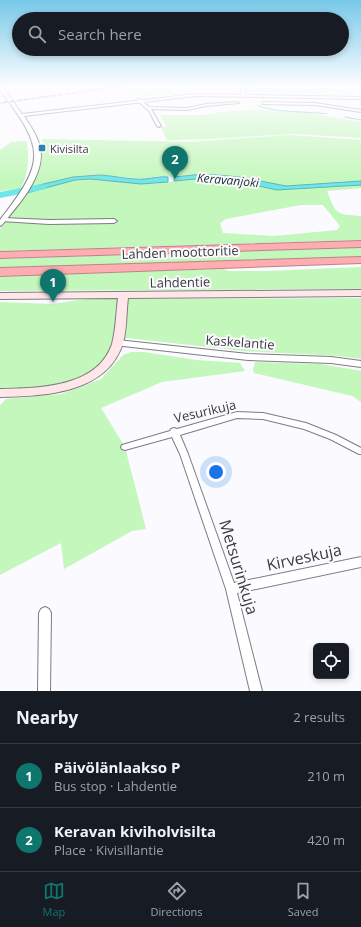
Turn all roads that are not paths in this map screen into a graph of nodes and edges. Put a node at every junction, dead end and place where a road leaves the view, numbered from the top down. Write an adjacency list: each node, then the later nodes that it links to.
1 (24, 118): 5 (street)
2 (155, 118): 3 (street)
3 (159, 126)
4 (114, 221): 5 (street)
5 (1, 222)
6 (361, 244): 7 (highway, Lahden moottoritie)
7 (0, 256)
8 (361, 260): 9 (highway, Lahden moottoritie)
9 (0, 272)
10 (361, 293): 11 (main road, Lahdentie)
11 (123, 295): 12 (main road, Lahdentie); 13 (main road)
12 (0, 296)
13 (117, 343): 14 (street, Kaskelantie); 15 (main road)
14 (361, 364)
15 (0, 393)
16 (174, 431): 17 (street, Vesurikuja); 18 (street, Vesurikuja); 20 (street, Metsurinkuja)
17 (125, 447)
18 (359, 451)
19 (361, 562): 20 (street, Kirveskuja)
20 (231, 589): 23 (street, Metsurinkuja)
21 (45, 613): 22 (street)
22 (44, 691)
23 (256, 691)

